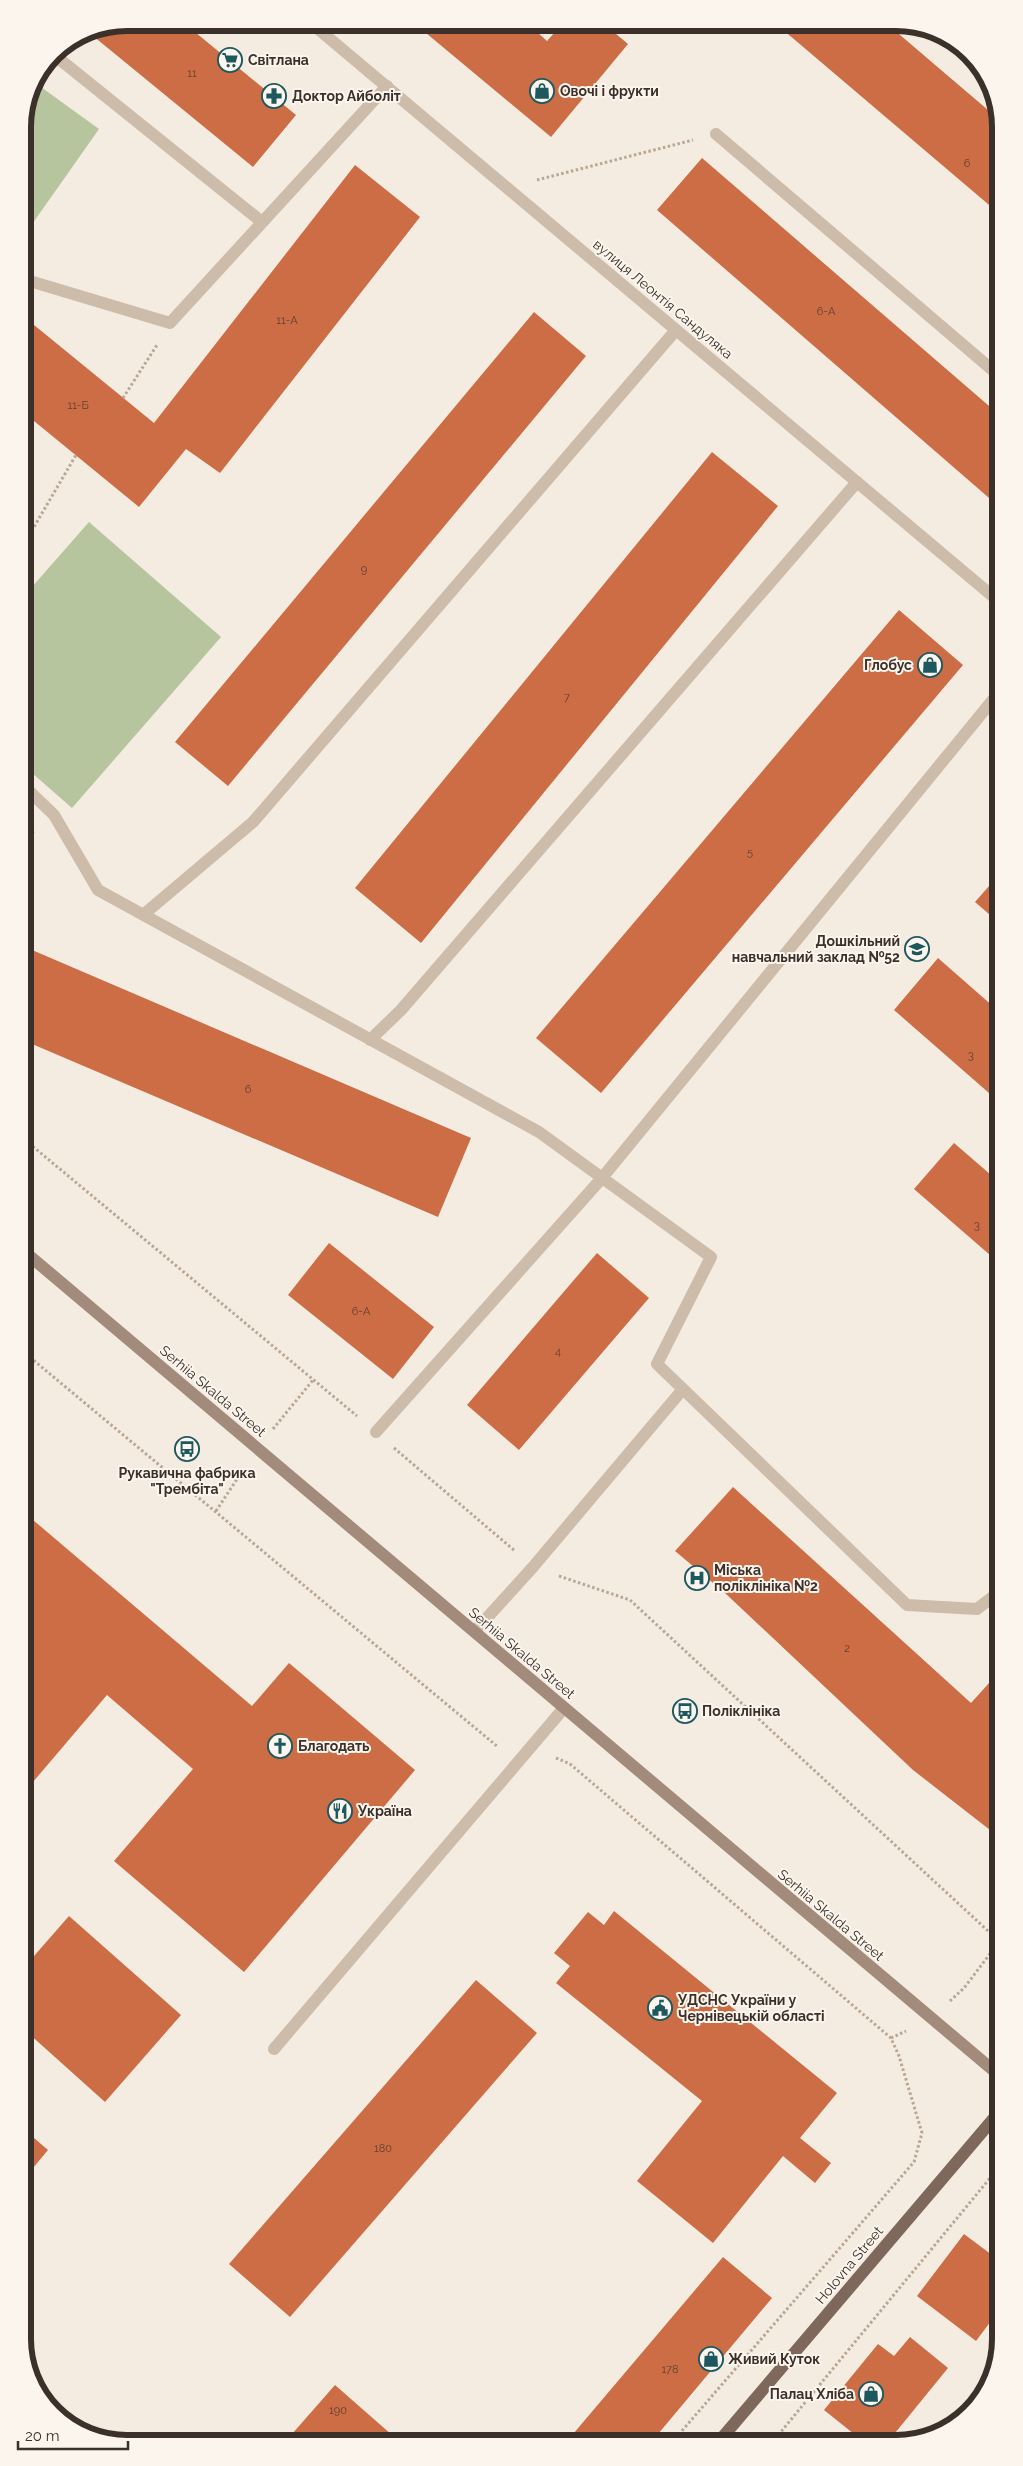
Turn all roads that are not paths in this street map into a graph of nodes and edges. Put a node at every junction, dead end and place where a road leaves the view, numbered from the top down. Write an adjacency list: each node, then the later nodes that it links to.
1 (322, 31): 3 (street, вулиця Леонтія Сандуляка)
2 (59, 59): 5 (street)
3 (387, 86): 5 (street); 7 (street, вулиця Леонтія Сандуляка)
4 (716, 134): 8 (street)
5 (262, 222): 6 (street)
6 (31, 281)
7 (676, 330): 9 (street, вулиця Леонтія Сандуляка); 13 (street)
8 (992, 370)
9 (857, 482): 10 (street, вулиця Леонтія Сандуляка); 14 (street)
10 (992, 596)
11 (992, 701): 15 (street)
12 (31, 793): 13 (street)
13 (143, 915): 14 (street)
14 (370, 1040): 15 (street)
15 (602, 1178): 17 (street); 18 (street)
16 (31, 1257): 20 (main road, Serhiia Skalda Street)
17 (683, 1389): 19 (street); 20 (street)
18 (376, 1432)
19 (992, 1597)
20 (475, 1632): 21 (main road, Serhiia Skalda Street)
21 (564, 1708): 22 (street); 23 (main road, Serhiia Skalda Street)
22 (274, 2049)
23 (992, 2069)
24 (992, 2120): 25 (main road, Holovna Street)
25 (724, 2435)

